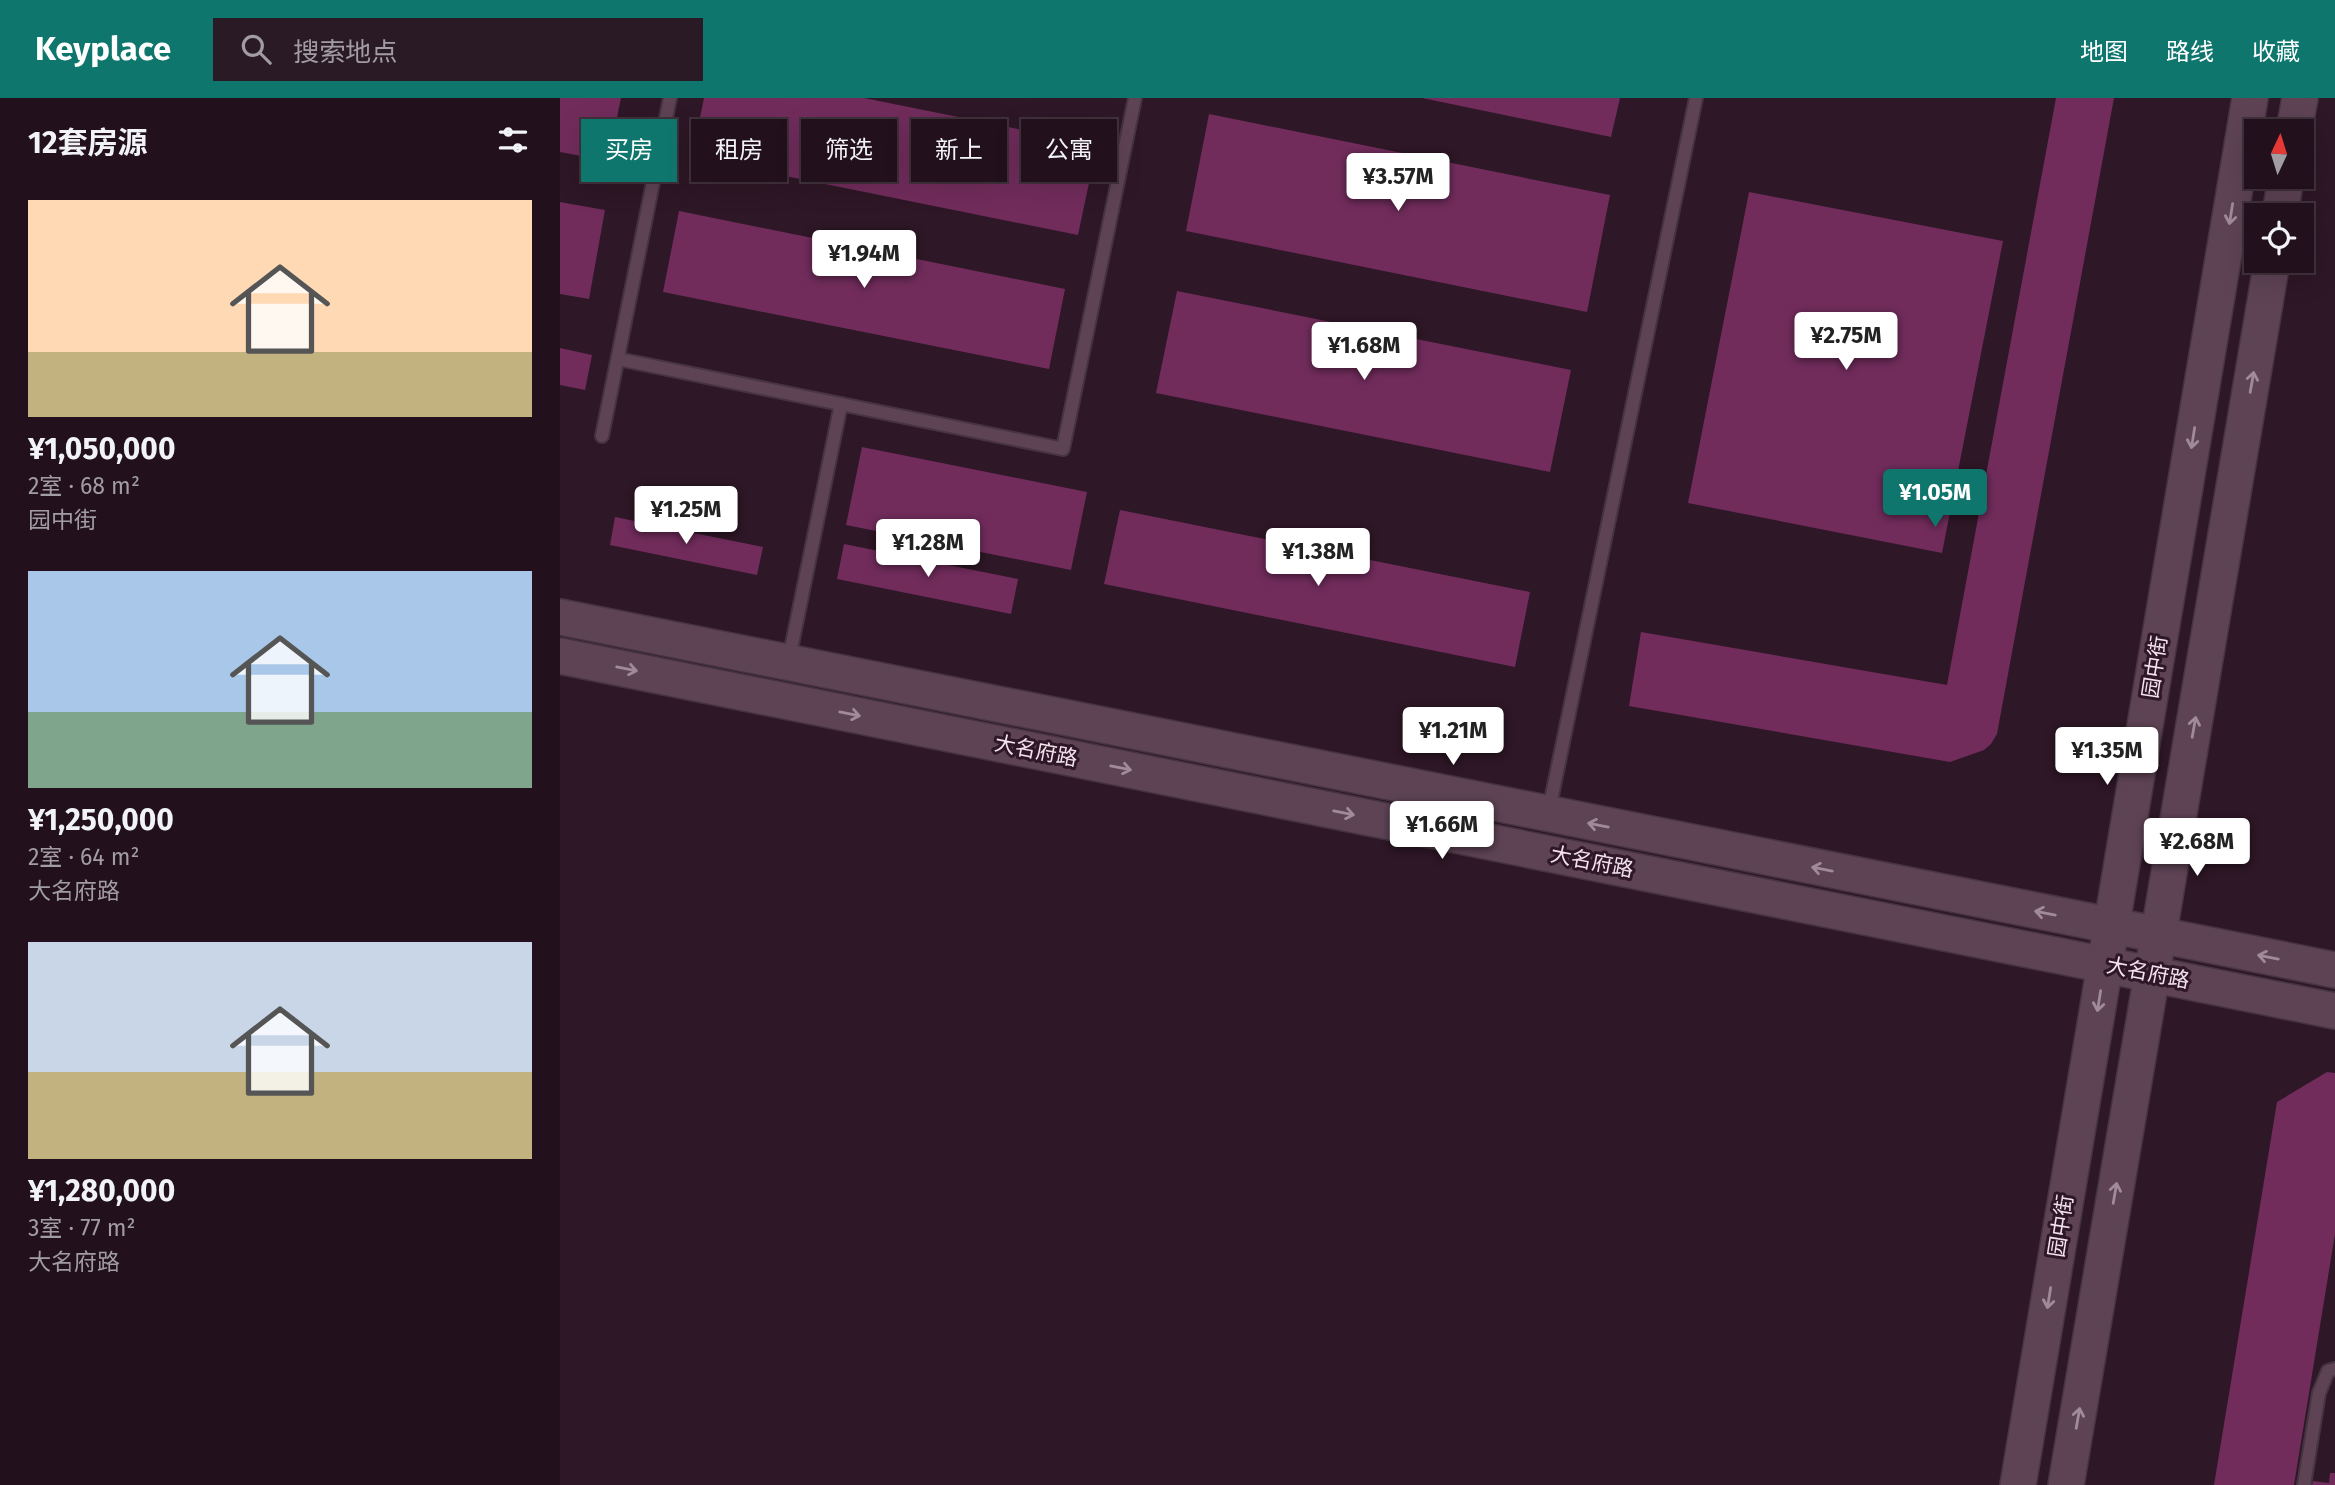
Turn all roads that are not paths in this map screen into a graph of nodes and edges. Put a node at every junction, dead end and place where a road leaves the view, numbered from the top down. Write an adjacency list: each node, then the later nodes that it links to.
1 (670, 98): 8 (lane)
2 (1135, 98): 9 (lane)
3 (1696, 98): 14 (lane)
4 (2250, 98): 15 (street, 园中街, one-way to 15)
5 (2300, 98): 6 (street)
6 (2296, 119)
7 (2270, 273): 16 (street, one-way to 7)
8 (618, 359): 9 (lane); 10 (lane)
9 (841, 404): 13 (lane)
10 (602, 436)
11 (560, 617): 13 (street, 大名府路)
12 (560, 656): 17 (street, 大名府路, one-way to 17)
13 (789, 662): 14 (street, 大名府路)
14 (1548, 814): 15 (street, 大名府路, one-way to 14)
15 (2112, 926): 16 (street, 大名府路); 17 (street, 园中街)
16 (2159, 935): 18 (street, 大名府路, one-way to 16); 19 (street)
17 (2105, 965): 19 (street, 大名府路); 22 (street, 园中街, one-way to 22)
18 (2335, 970)
19 (2152, 974): 20 (street, 大名府路); 23 (street, one-way to 19)
20 (2335, 1011)
21 (2335, 1369): 24 (lane)
22 (2018, 1485)
23 (2066, 1485)
24 (2304, 1485)

